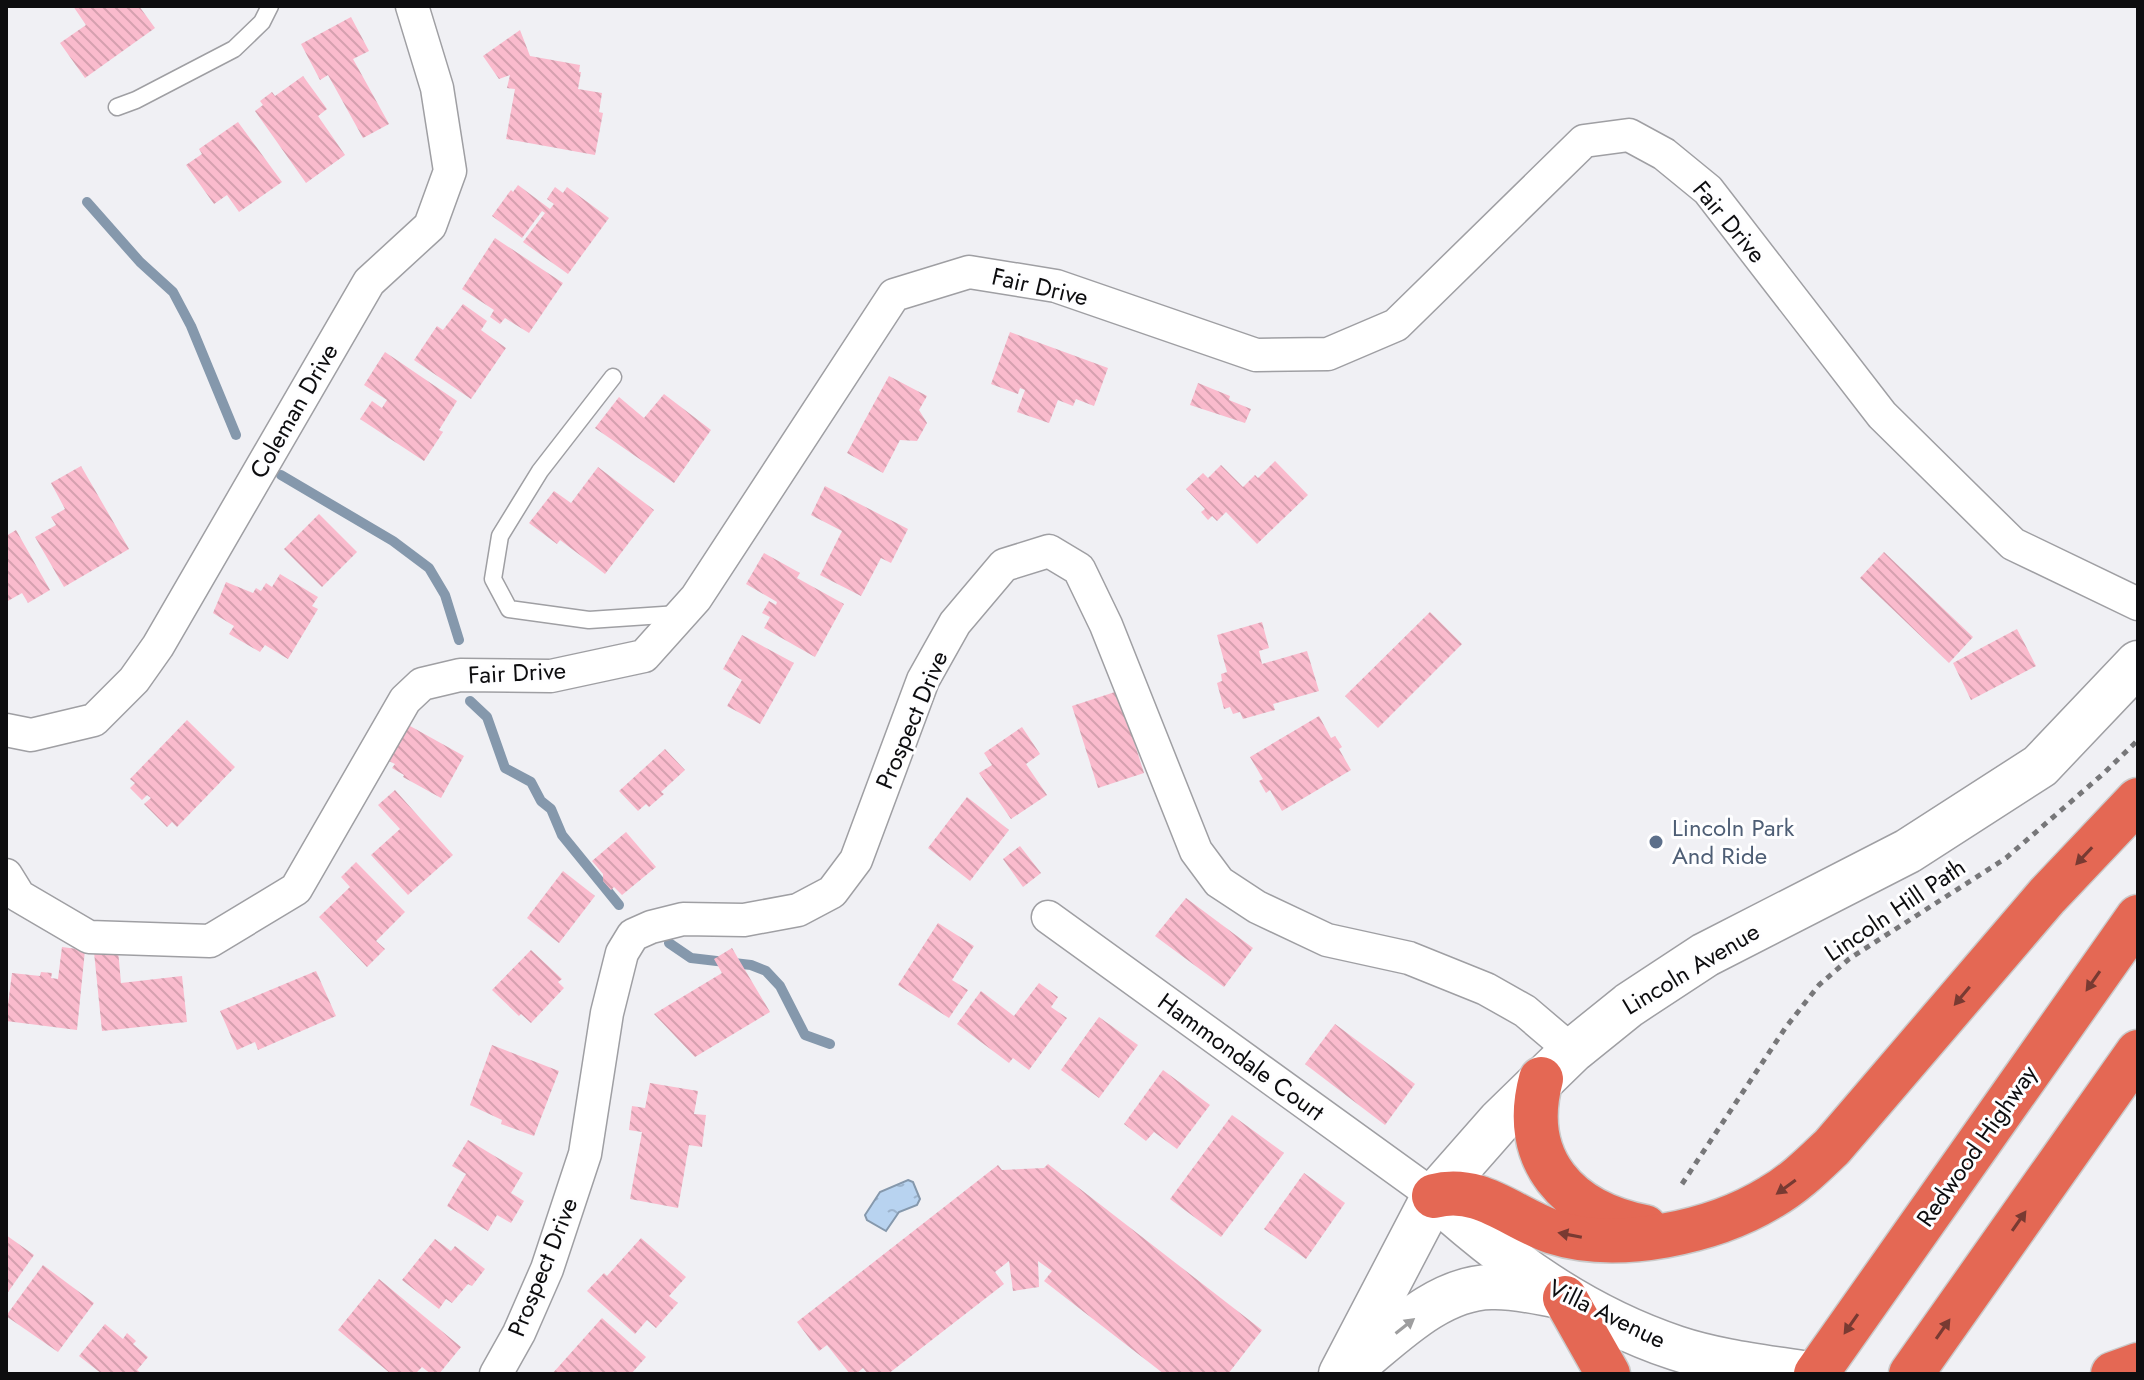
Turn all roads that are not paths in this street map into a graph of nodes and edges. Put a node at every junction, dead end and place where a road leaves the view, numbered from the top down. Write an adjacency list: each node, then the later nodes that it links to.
1 (270, 6): 3 (lane)
2 (412, 6): 8 (street, Coleman Drive)
3 (117, 107)
4 (613, 377): 6 (lane)
5 (2138, 604): 6 (street, Fair Drive)
6 (683, 613): 10 (street, Fair Drive)
7 (2138, 663): 14 (main road, Lincoln Avenue)
8 (6, 730)
9 (2138, 800): 16 (highway, one-way to 16)
10 (6, 875)
11 (1048, 917): 15 (street, Hammondale Court)
12 (2138, 917): 23 (highway, Redwood Highway, one-way to 23)
13 (2138, 1052): 24 (highway, one-way to 13)
14 (1557, 1065): 15 (main road, Lincoln Avenue); 16 (highway); 19 (street, Prospect Drive)
15 (1434, 1196): 16 (highway, one-way to 15); 17 (main road, Villa Avenue); 20 (main road, Lincoln Avenue)
16 (1675, 1233)
17 (1565, 1298): 20 (main road, one-way to 17); 21 (highway); 22 (main road, Villa Avenue)
18 (2138, 1365): 25 (highway)
19 (496, 1374)
20 (1342, 1374)
21 (1608, 1374)
22 (1808, 1374)
23 (1816, 1374)
24 (1911, 1374)
25 (2113, 1374)

